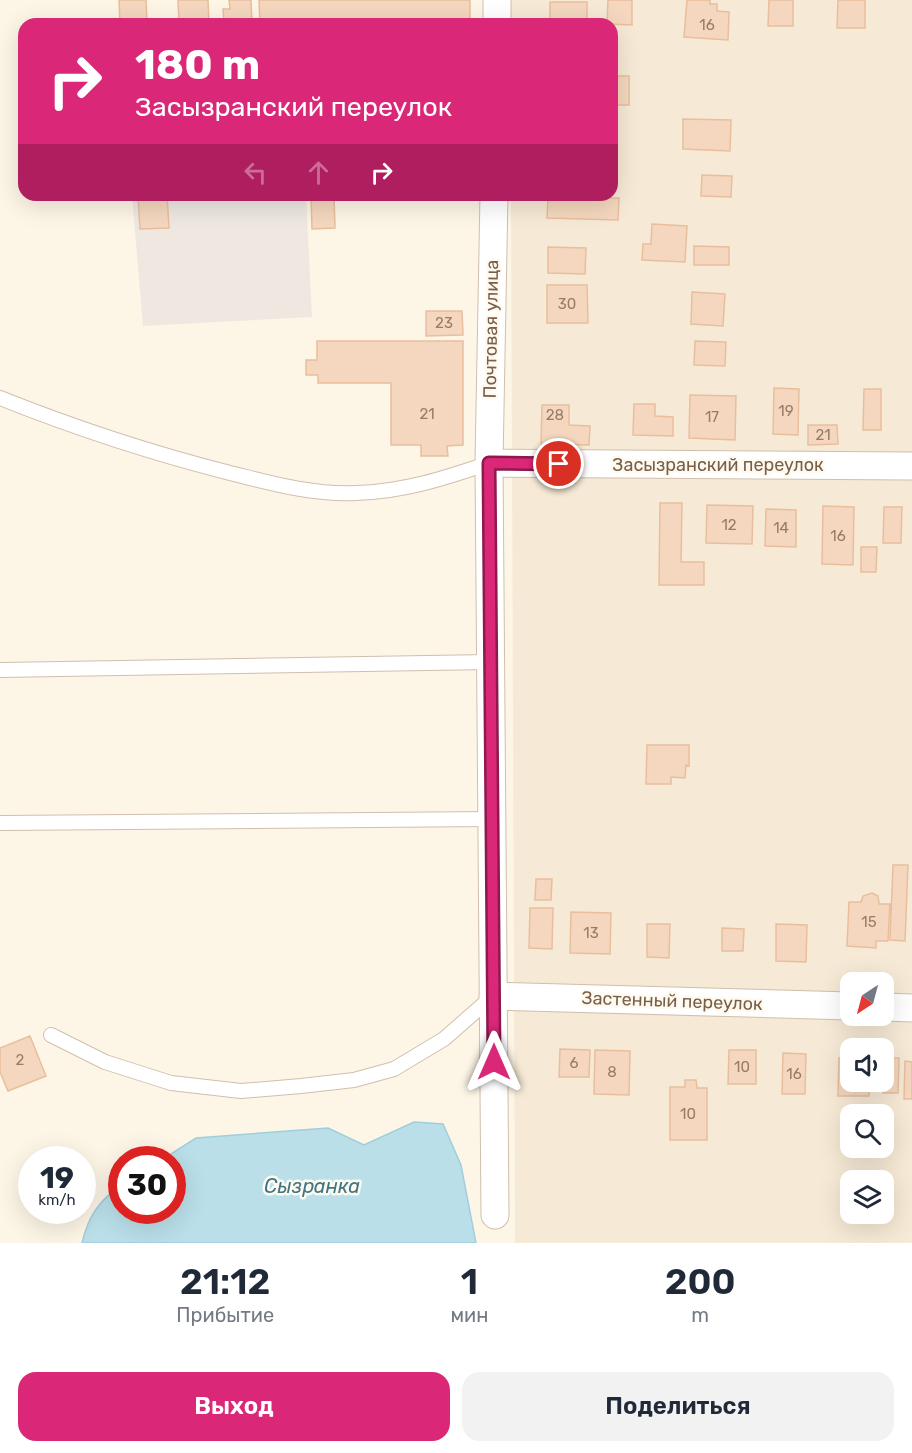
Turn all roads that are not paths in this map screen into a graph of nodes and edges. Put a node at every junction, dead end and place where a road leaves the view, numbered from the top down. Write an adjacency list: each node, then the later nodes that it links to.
1 (497, 0): 2 (street)
2 (497, 18)
3 (494, 201): 5 (street, Почтовая улица)
4 (0, 398): 5 (lane)
5 (489, 463): 6 (street, Засызранский переулок); 7 (street, Почтовая улица)
6 (912, 466)
7 (490, 662): 8 (lane); 9 (street, Почтовая улица)
8 (0, 670)
9 (492, 819): 10 (lane); 11 (street, Почтовая улица)
10 (0, 823)
11 (493, 996): 12 (street, Застенный переулок); 15 (lane); 16 (street, Почтовая улица)
12 (840, 1006)
13 (894, 1007): 14 (street)
14 (912, 1008)
15 (51, 1035)
16 (495, 1215)

